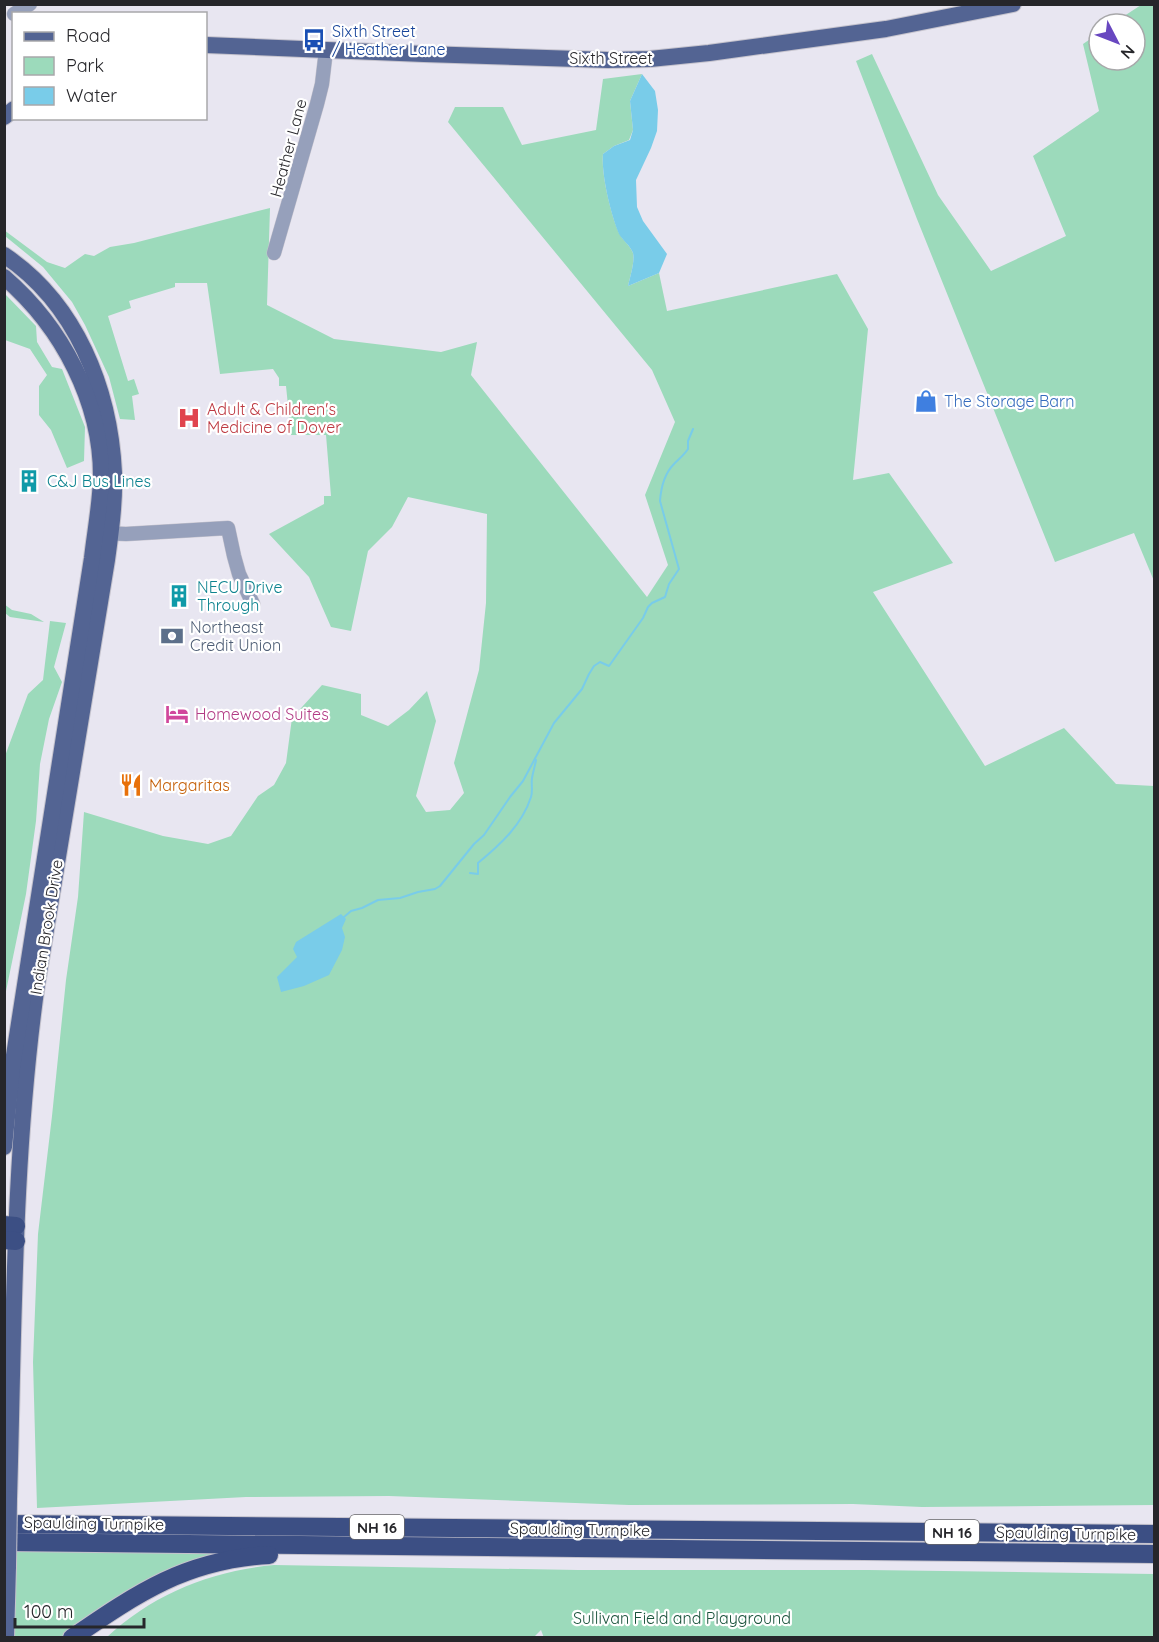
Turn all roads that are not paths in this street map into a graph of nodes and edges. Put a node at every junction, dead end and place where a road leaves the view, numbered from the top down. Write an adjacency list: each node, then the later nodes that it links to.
1 (30, 4): 3 (street)
2 (1013, 4): 5 (main road, Sixth Street)
3 (17, 12)
4 (207, 45): 5 (main road, Sixth Street)
5 (326, 50): 6 (street, Heather Lane)
6 (274, 253)
7 (4, 255): 9 (main road, Indian Brook Drive)
8 (4, 277): 9 (main road, Indian Brook Drive)
9 (103, 533): 10 (street); 11 (main road, Indian Brook Drive); 12 (main road, Indian Brook Drive)
10 (254, 604)
11 (4, 1147)
12 (10, 1233): 19 (main road, Indian Brook Drive, bridge)
13 (4, 1524): 14 (highway, Spaulding Turnpike / NH 16)
14 (1155, 1534)
15 (4, 1542): 16 (highway, Spaulding Turnpike / NH 16)
16 (341, 1546): 17 (highway, Spaulding Turnpike / NH 16); 18 (highway)
17 (1155, 1554)
18 (99, 1620): 20 (highway); 21 (highway)
19 (6, 1638)
20 (72, 1638)
21 (84, 1638)

